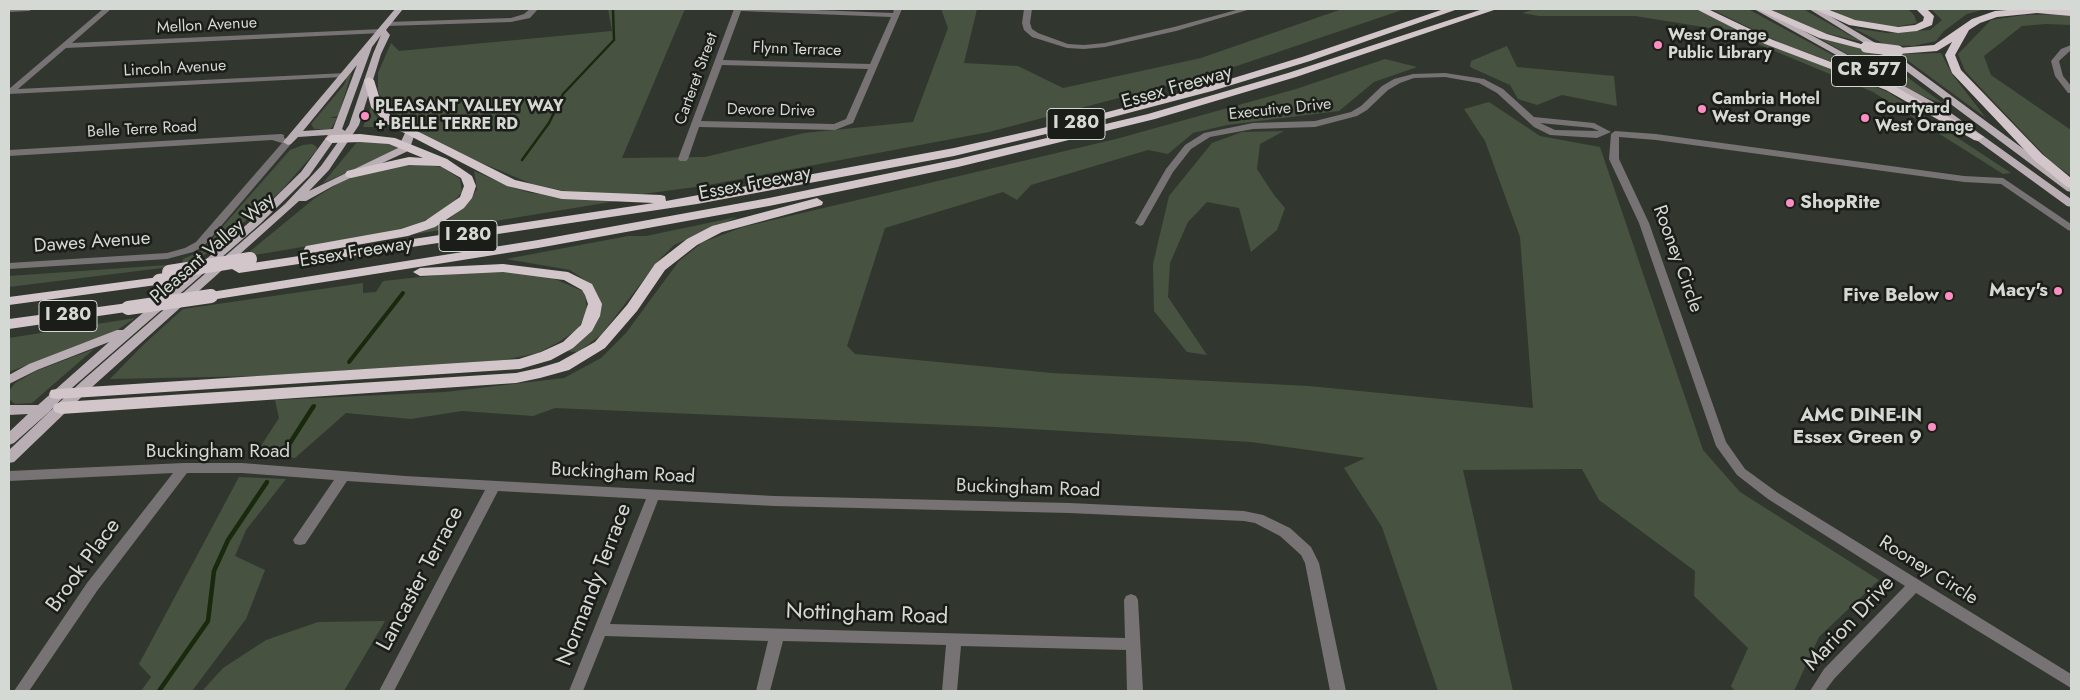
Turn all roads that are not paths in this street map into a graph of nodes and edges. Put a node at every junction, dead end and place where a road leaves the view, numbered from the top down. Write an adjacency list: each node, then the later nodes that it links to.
1 (29, 9): 16 (street)
2 (108, 9): 22 (street)
3 (399, 9): 20 (main road, Pleasant Valley Way)
4 (534, 9): 20 (street, Mellon Avenue)
5 (738, 9): 17 (street); 25 (street, Carteret Street)
6 (1028, 9): 7 (street)
7 (1247, 9)
8 (1440, 9): 19 (highway)
9 (1453, 9): 19 (highway, Essex Freeway / I 280)
10 (1492, 9): 41 (highway, Essex Freeway / I 280)
11 (1701, 9): 35 (highway)
12 (1760, 9): 21 (highway, bridge); 35 (main road, CR 577)
13 (1813, 9): 44 (main road, CR 577)
14 (1819, 9): 15 (highway)
15 (1921, 9)
16 (9, 10)
17 (897, 12): 26 (street)
18 (2071, 13): 21 (highway)
19 (1399, 27): 45 (highway, Essex Freeway / I 280)
20 (385, 28): 22 (street, Mellon Avenue); 23 (main road, Pleasant Valley Way); 28 (main road, Pleasant Valley Way)
21 (1965, 29): 43 (highway)
22 (62, 46): 30 (street)
23 (368, 46): 27 (main road, Pleasant Valley Way); 34 (main road, Pleasant Valley Way)
24 (2071, 48): 29 (street)
25 (718, 62): 26 (street, Flynn Terrace); 31 (street, Carteret Street)
26 (874, 67): 31 (street, Devore Drive)
27 (343, 75): 30 (street, Lincoln Avenue); 36 (main road, Pleasant Valley Way)
28 (369, 80): 32 (highway); 34 (main road, Pleasant Valley Way)
29 (2071, 91)
30 (9, 92)
31 (696, 124): 39 (street, Carteret Street)
32 (410, 133): 34 (highway); 37 (main road); 45 (highway)
33 (1610, 133): 48 (street, Executive Drive); 49 (street); 70 (street, Rooney Circle)
34 (341, 136): 36 (main road, Belle Terre Road); 37 (highway); 47 (main road, Pleasant Valley Way); 56 (main road, Pleasant Valley Way)
35 (1978, 137): 46 (main road, CR 577)
36 (291, 138): 38 (street, Belle Terre Road); 50 (street, Pleasant Valley Way)
37 (406, 146): 40 (highway); 42 (main road)
38 (9, 153)
39 (683, 159)
40 (443, 162): 42 (highway); 52 (highway, bridge)
41 (958, 163): 53 (highway, Essex Freeway / I 280); 59 (highway)
42 (351, 174): 47 (main road)
43 (2071, 184)
44 (2071, 189)
45 (697, 200): 52 (highway, Essex Freeway / I 280, bridge)
46 (2071, 204)
47 (289, 206): 58 (main road, Pleasant Valley Way)
48 (1140, 223)
49 (2071, 228)
50 (177, 254): 51 (street, Dawes Avenue)
51 (9, 266)
52 (164, 277): 54 (highway, Essex Freeway / I 280)
53 (299, 283): 55 (highway, Essex Freeway / I 280, bridge); 58 (highway)
54 (9, 301)
55 (9, 324)
56 (132, 328): 57 (main road); 59 (main road, Pleasant Valley Way)
57 (9, 380)
58 (77, 393): 59 (highway)
59 (59, 401): 60 (main road); 63 (main road, Pleasant Valley Way)
60 (41, 409): 61 (main road); 62 (main road)
61 (9, 410)
62 (9, 440)
63 (9, 458)
64 (184, 468): 65 (street, Buckingham Road); 66 (street, Buckingham Road); 77 (street, Brook Place)
65 (344, 475): 67 (street, Buckingham Road); 69 (street)
66 (9, 476)
67 (494, 486): 68 (street, Buckingham Road); 78 (street, Lancaster Terrace)
68 (654, 494): 72 (street, Normandy Terrace); 83 (street, Buckingham Road)
69 (300, 540)
70 (1914, 586): 76 (street, Rooney Circle); 84 (street, Marion Drive)
71 (1131, 600): 75 (street)
72 (600, 630): 73 (street, Nottingham Road); 79 (street, Normandy Terrace)
73 (777, 634): 74 (street, Nottingham Road); 80 (street)
74 (954, 639): 75 (street, Nottingham Road); 81 (street)
75 (1133, 644): 82 (street)
76 (2071, 682)
77 (21, 691)
78 (386, 691)
79 (576, 691)
80 (763, 691)
81 (949, 691)
82 (1135, 691)
83 (1338, 691)
84 (1817, 691)

